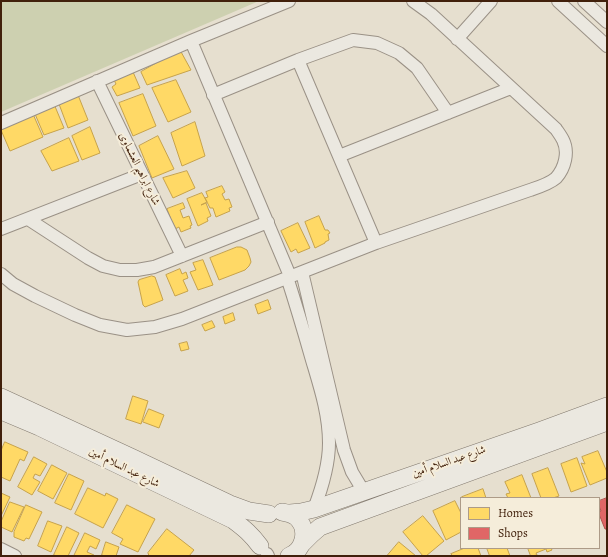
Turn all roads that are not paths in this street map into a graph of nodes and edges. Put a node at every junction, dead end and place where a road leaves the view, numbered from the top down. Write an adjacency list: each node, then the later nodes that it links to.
1 (289, 1): 8 (street)
2 (413, 1): 7 (street)
3 (491, 1): 7 (street)
4 (558, 1): 9 (street)
5 (584, 1): 6 (street)
6 (607, 22)
7 (457, 38): 12 (street)
8 (191, 41): 11 (street); 13 (street)
9 (607, 46)
10 (298, 60): 13 (street); 14 (street); 16 (street)
11 (97, 81): 15 (street); 17 (street, شارع ابراهيم العشماوى)
12 (511, 88): 14 (street); 21 (street)
13 (214, 95): 19 (street)
14 (448, 113): 16 (street)
15 (1, 123)
16 (339, 156): 21 (street)
17 (142, 174): 18 (street); 22 (street, شارع ابراهيم العشماوى)
18 (28, 219): 20 (street); 22 (street)
19 (268, 222): 22 (street); 24 (street)
20 (1, 228)
21 (376, 244): 24 (street)
22 (182, 256)
23 (1, 274): 24 (street)
24 (293, 275): 26 (street)
25 (1, 397): 29 (street, شارع عبد السلام أمين)
26 (328, 399): 33 (street); 34 (street)
27 (607, 406): 31 (street, شارع عبد السلام أمين)
28 (1, 411): 29 (street, شارع عبد السلام أمين)
29 (41, 422): 36 (street, شارع عبد السلام أمين); 39 (street, شارع عبد السلام أمين)
30 (607, 422): 31 (street, شارع عبد السلام أمين)
31 (571, 428): 32 (street, شارع عبد السلام أمين)
32 (542, 438): 33 (street, شارع عبد السلام أمين); 38 (street, شارع عبد السلام أمين)
33 (364, 492): 34 (street, شارع عبد السلام أمين)
34 (314, 509): 35 (street, شارع عبد السلام أمين)
35 (290, 513): 36 (street, شارع عبد السلام أمين); 38 (street)
36 (269, 514): 39 (street)
37 (1, 549): 40 (street)
38 (296, 552)
39 (267, 553)
40 (15, 556)

